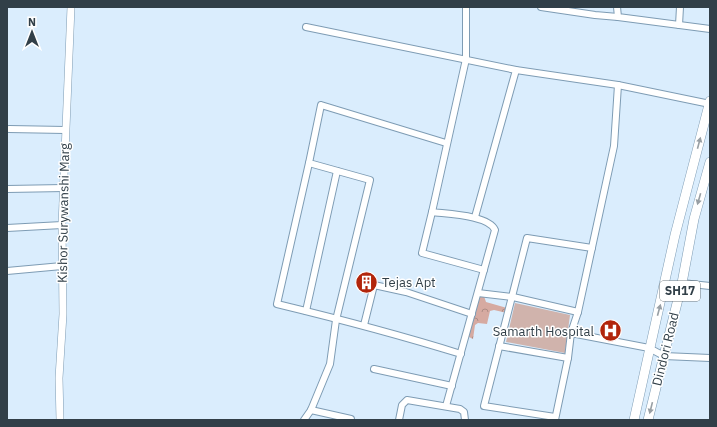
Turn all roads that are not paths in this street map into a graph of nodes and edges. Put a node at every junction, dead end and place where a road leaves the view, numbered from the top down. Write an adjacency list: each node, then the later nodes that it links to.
1 (71, 7): 15 (street, Kishor Surywanshi Marg)
2 (466, 7): 10 (street)
3 (541, 7): 6 (street)
4 (617, 7): 6 (street)
5 (680, 7): 7 (street)
6 (618, 17): 7 (street)
7 (679, 25): 9 (street)
8 (306, 27): 10 (street)
9 (710, 29)
10 (466, 59): 11 (street); 16 (street)
11 (516, 70): 12 (street); 23 (street)
12 (618, 85): 13 (street); 26 (street)
13 (710, 103): 41 (main road, one-way to 13)
14 (9, 129): 15 (street)
15 (65, 130): 20 (street, Kishor Surywanshi Marg)
16 (446, 143): 18 (street); 22 (street)
17 (710, 162): 30 (main road, Dindori Road / SH17, one-way to 30)
18 (309, 163): 19 (street); 34 (street)
19 (337, 171): 34 (street); 37 (street)
20 (64, 188): 21 (street); 24 (street, Kishor Surywanshi Marg)
21 (7, 189)
22 (432, 212): 23 (street); 28 (street)
23 (475, 217): 28 (street)
24 (62, 225): 25 (street); 27 (street, Kishor Surywanshi Marg)
25 (7, 228)
26 (592, 248): 33 (street); 35 (street)
27 (62, 266): 29 (street); 51 (street, Kishor Surywanshi Marg)
28 (484, 270): 32 (street)
29 (7, 271)
30 (682, 283): 31 (street); 43 (main road, Dindori Road / SH17)
31 (710, 286)
32 (478, 293): 33 (street); 36 (street)
33 (513, 297): 35 (street); 40 (street)
34 (306, 311): 37 (street)
35 (578, 312): 39 (street)
36 (472, 314): 38 (street); 42 (street)
37 (336, 320): 38 (street); 49 (street)
38 (364, 325): 42 (street)
39 (571, 333): 41 (street); 44 (street)
40 (499, 346): 44 (street); 50 (street)
41 (649, 348): 43 (street); 56 (main road)
42 (461, 354): 47 (street)
43 (664, 356): 45 (street); 57 (main road, Dindori Road / SH17, one-way to 57)
44 (568, 358): 50 (street)
45 (710, 358)
46 (374, 369): 47 (street)
47 (452, 386): 48 (street)
48 (446, 406): 54 (street); 55 (street)
49 (311, 410): 52 (street); 53 (street)
50 (555, 418)
51 (60, 420)
52 (304, 420)
53 (351, 420)
54 (399, 420)
55 (465, 420)
56 (634, 420)
57 (648, 420)

